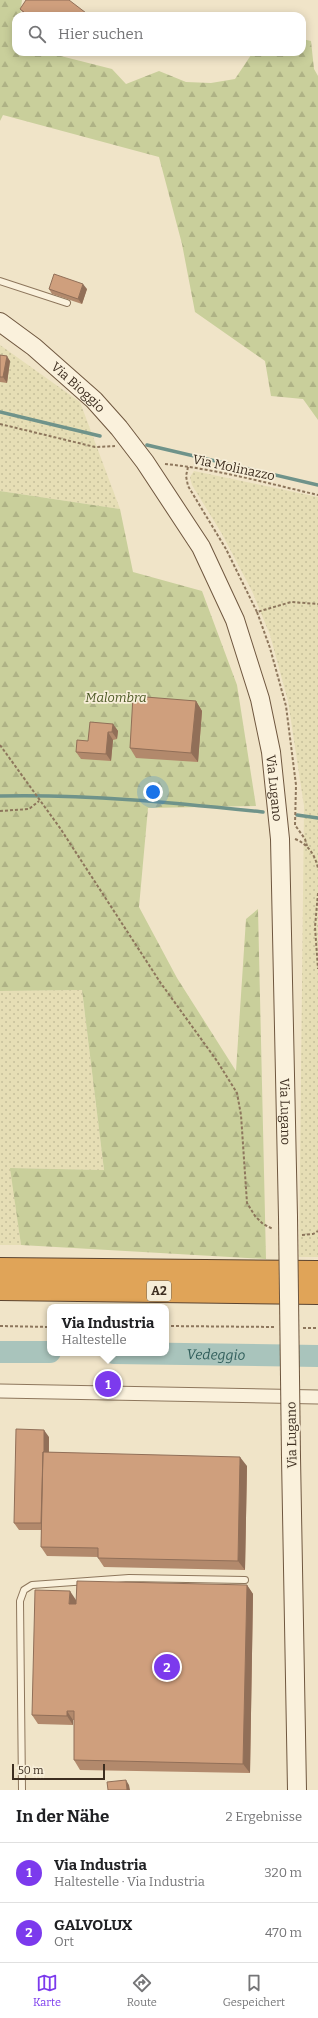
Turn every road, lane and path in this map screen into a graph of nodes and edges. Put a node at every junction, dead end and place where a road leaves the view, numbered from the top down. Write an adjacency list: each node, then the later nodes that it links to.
1 (0, 281): 2 (lane)
2 (67, 303)
3 (0, 322): 5 (main road, Via Bioggio)
4 (0, 424): 5 (path)
5 (132, 446): 6 (main road, Via Bioggio)
6 (145, 462): 7 (path, Via Molinazzo); 14 (main road, Via Lugano)
7 (188, 467): 8 (path, Via Molinazzo); 10 (path)
8 (318, 495)
9 (318, 604): 10 (path)
10 (256, 612): 15 (path)
11 (0, 745): 12 (path)
12 (39, 801): 13 (path); 19 (path)
13 (0, 811)
14 (280, 839): 15 (path); 36 (main road, Via Lugano, bridge)
15 (307, 846): 16 (path)
16 (318, 868)
17 (318, 894): 18 (path)
18 (318, 969)
19 (276, 1230)
20 (318, 1231): 21 (path)
21 (301, 1235)
22 (0, 1269): 23 (highway, A2)
23 (318, 1272)
24 (0, 1289): 25 (highway, A2)
25 (318, 1293)
26 (0, 1326): 28 (path)
27 (169, 1326): 29 (path)
28 (47, 1327)
29 (280, 1328)
30 (302, 1328): 31 (path)
31 (318, 1328)
32 (0, 1392): 33 (street)
33 (318, 1397)
34 (245, 1580): 35 (lane)
35 (22, 1790)
36 (297, 1790)

